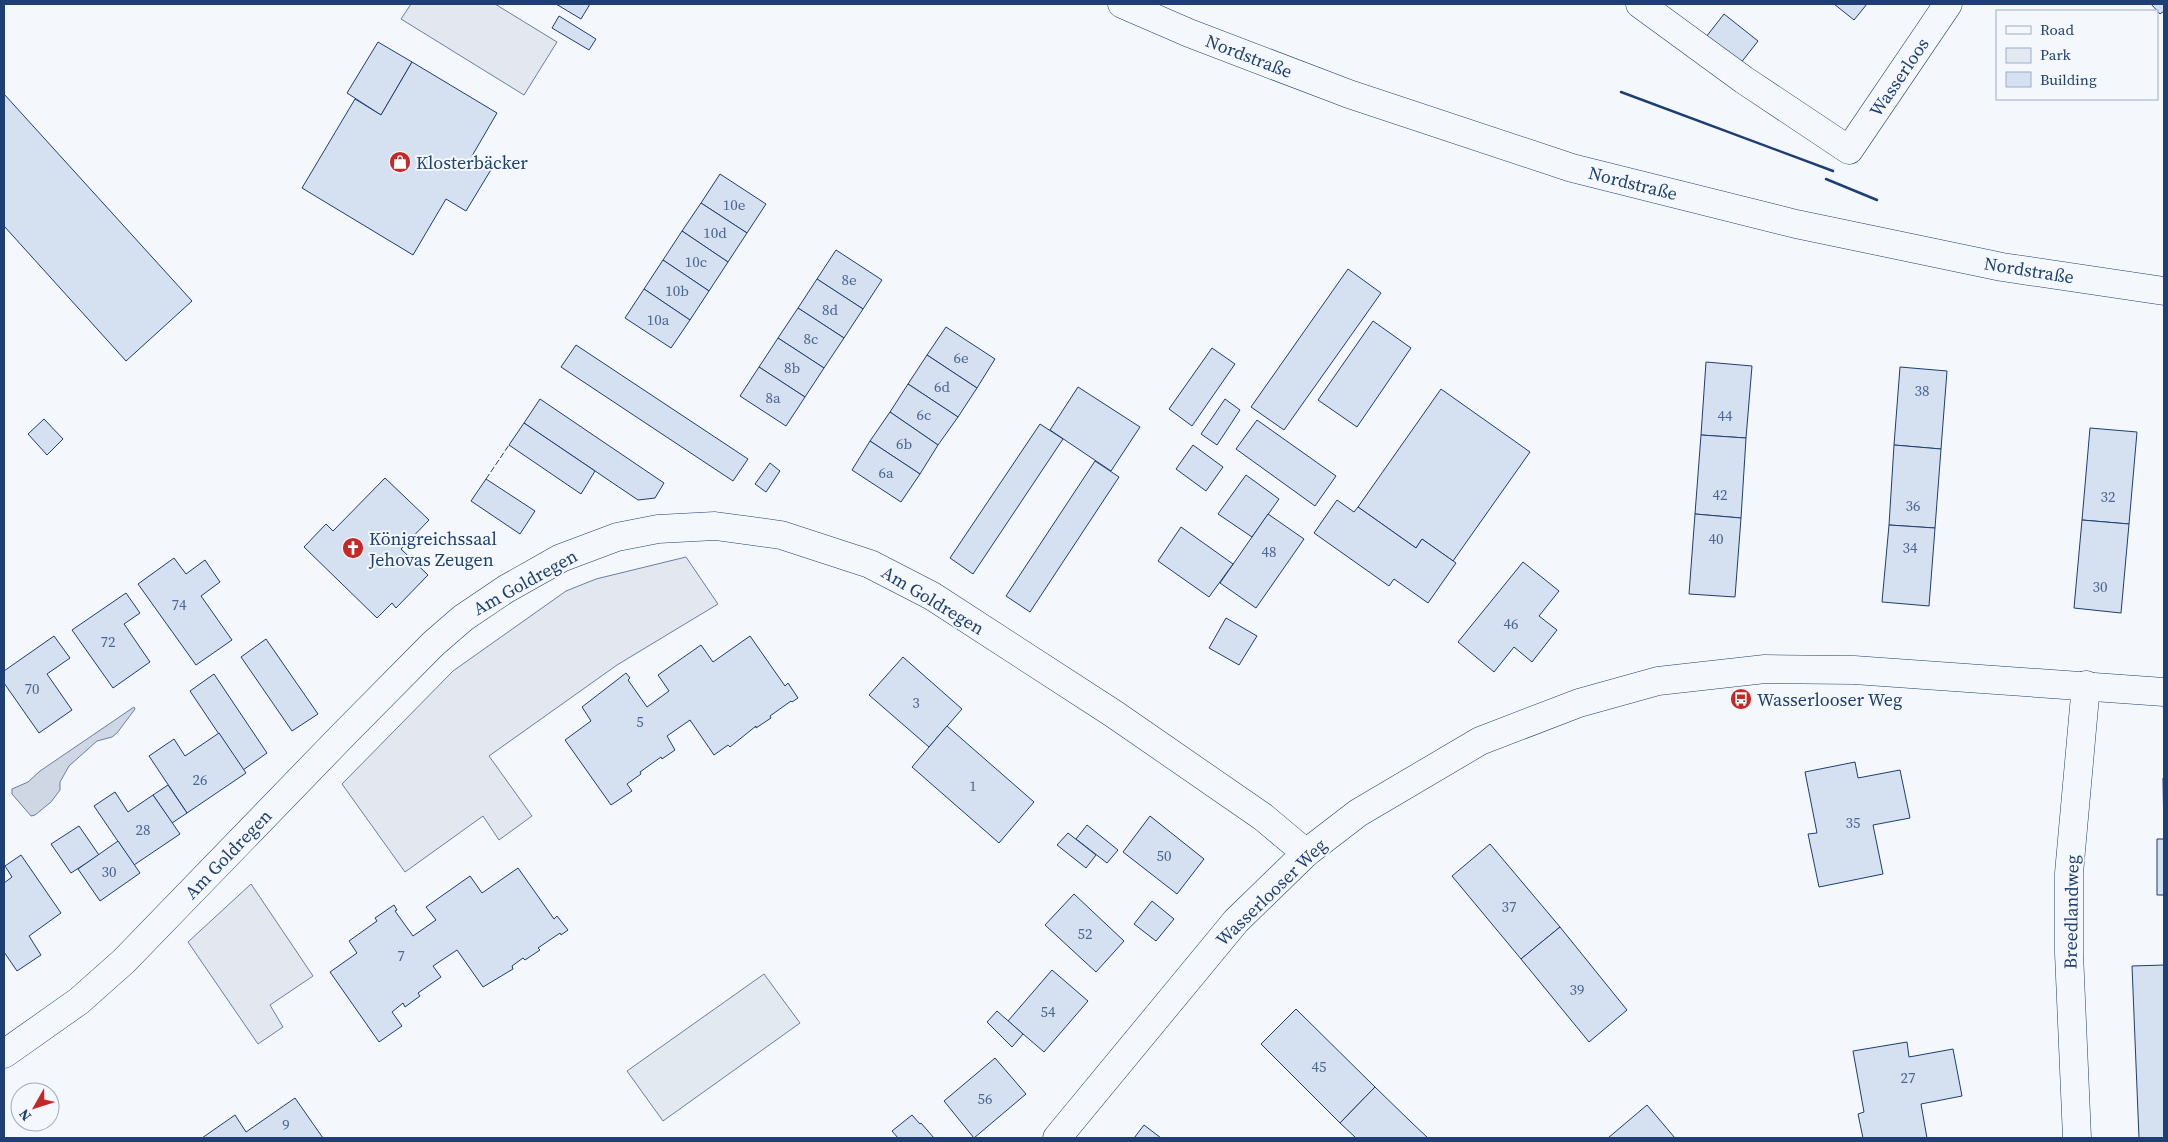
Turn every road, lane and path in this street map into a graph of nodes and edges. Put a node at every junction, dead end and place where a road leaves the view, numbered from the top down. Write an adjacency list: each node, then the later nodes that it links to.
1 (1122, 4): 4 (street, Nordstraße)
2 (1640, 4): 3 (street, Wasserloos)
3 (1948, 4)
4 (2164, 291)
5 (2086, 686): 6 (street, Wasserlooser Weg); 7 (street, Wasserlooser Weg); 10 (street, Breedlandweg)
6 (2164, 692)
7 (1306, 853): 8 (street, Am Goldregen); 9 (street, Wasserlooser Weg)
8 (4, 1054)
9 (1058, 1138)
10 (2077, 1138)

